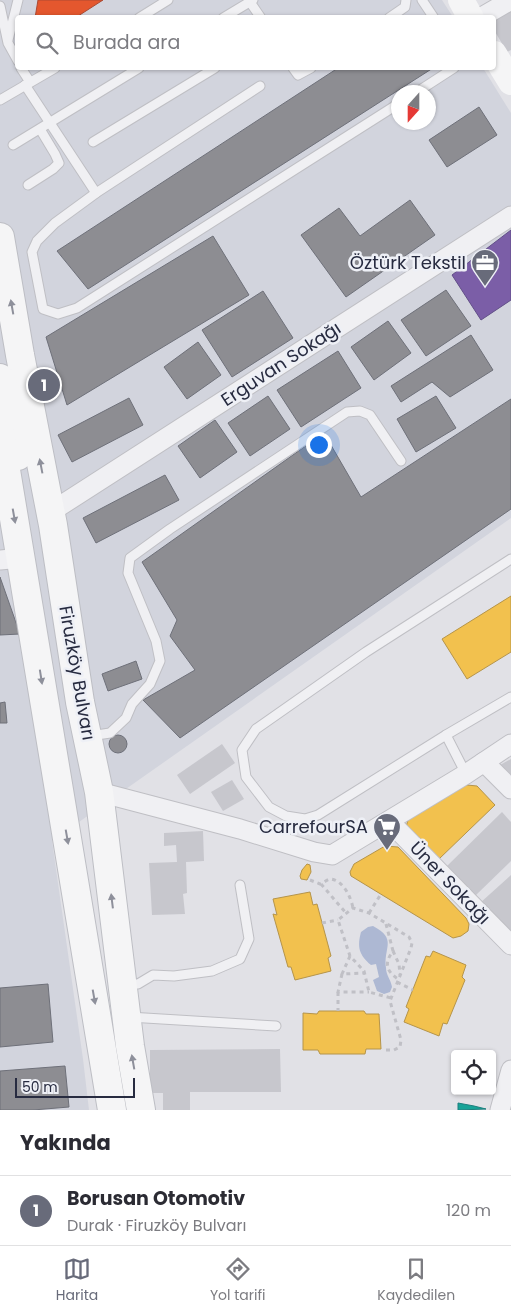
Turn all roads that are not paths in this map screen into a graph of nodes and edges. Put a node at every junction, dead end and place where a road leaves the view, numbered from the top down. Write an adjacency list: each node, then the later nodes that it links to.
1 (18, 0): 16 (lane)
2 (168, 0): 9 (lane)
3 (406, 0): 12 (lane)
4 (422, 0): 13 (lane)
5 (461, 0): 14 (street)
6 (511, 0): 15 (street)
7 (251, 1): 10 (lane); 11 (lane)
8 (0, 6): 16 (lane)
9 (144, 15)
10 (227, 15)
11 (258, 15)
12 (393, 15)
13 (432, 15)
14 (469, 15)
15 (485, 15)
16 (8, 43): 17 (lane)
17 (15, 55)
18 (496, 57): 26 (street)
19 (22, 70): 27 (lane)
20 (52, 70): 27 (lane)
21 (135, 70): 32 (lane)
22 (212, 70): 34 (lane)
23 (294, 70): 24 (lane)
24 (308, 70)
25 (451, 70): 28 (lane)
26 (511, 82)
27 (27, 84): 30 (lane); 32 (lane)
28 (428, 85)
29 (260, 86): 37 (lane)
30 (0, 100)
31 (391, 108): 37 (lane)
32 (50, 123): 33 (lane); 37 (lane)
33 (40, 129): 35 (lane); 36 (lane)
34 (93, 142)
35 (14, 145)
36 (28, 185)
37 (96, 193)
38 (511, 216): 43 (street, Erguvan Sokağı)
39 (0, 237): 43 (main road, Firuzköy Bulvarı, one-way to 39)
40 (0, 378): 43 (main road)
41 (0, 434): 44 (main road, Firuzköy Bulvarı, one-way to 44)
42 (401, 461): 49 (lane)
43 (49, 508): 47 (main road, Firuzköy Bulvarı)
44 (11, 559): 47 (main road); 62 (main road, Firuzköy Bulvarı, one-way to 62)
45 (511, 559): 48 (lane)
46 (511, 697): 48 (lane)
47 (80, 702): 49 (main road, Firuzköy Bulvarı)
48 (446, 734): 52 (lane)
49 (87, 736): 54 (main road, Firuzköy Bulvarı)
50 (511, 744): 51 (street)
51 (484, 762): 52 (street); 53 (street)
52 (466, 774): 55 (street)
53 (511, 789)
54 (99, 792): 55 (street); 58 (main road, Firuzköy Bulvarı, one-way to 54)
55 (389, 821): 57 (street, Üner Sokağı)
56 (240, 885): 58 (lane)
57 (511, 945)
58 (122, 984): 59 (main road, Firuzköy Bulvarı)
59 (126, 1017): 60 (lane); 63 (main road, Firuzköy Bulvarı, one-way to 59)
60 (276, 1026)
61 (511, 1070): 64 (street)
62 (112, 1110)
63 (141, 1110)
64 (500, 1110)

